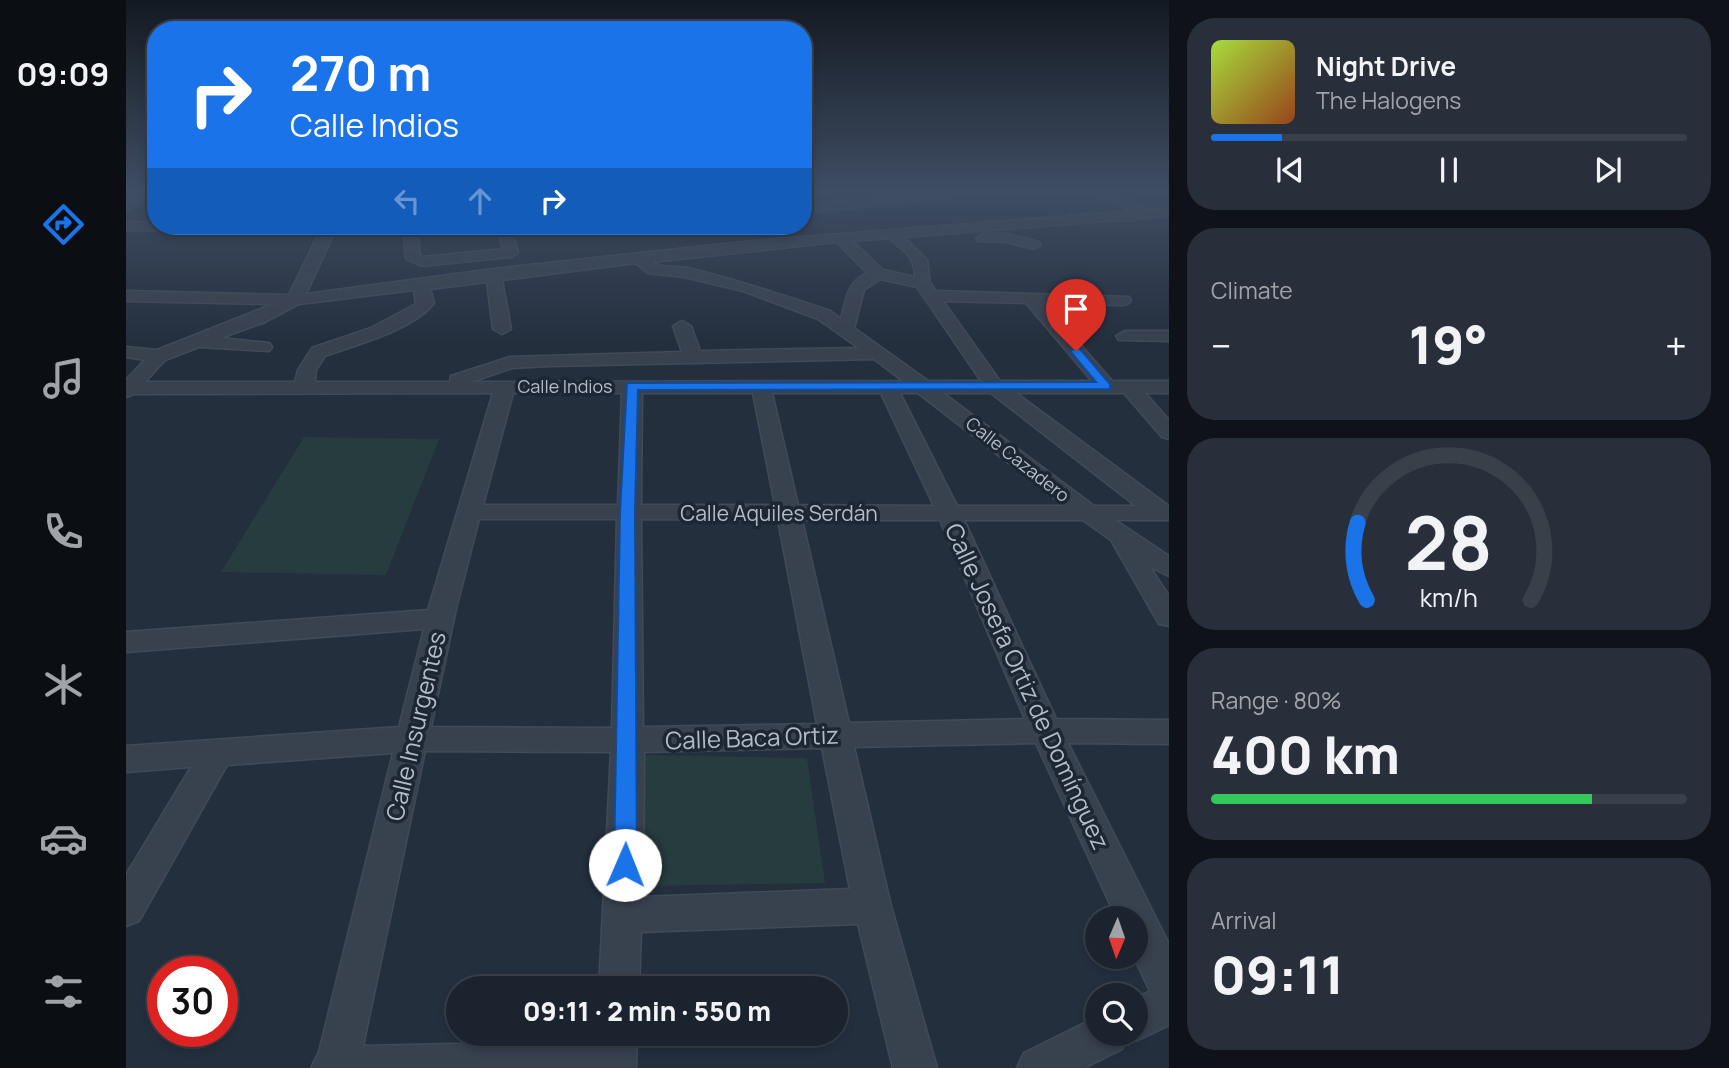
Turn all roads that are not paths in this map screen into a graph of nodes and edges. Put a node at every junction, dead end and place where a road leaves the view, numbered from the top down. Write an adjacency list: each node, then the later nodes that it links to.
1 (323, 241): 17 (street)
2 (411, 241): 9 (street)
3 (508, 241): 9 (street)
4 (742, 241): 10 (street)
5 (843, 241): 11 (street)
6 (900, 241): 14 (street)
7 (1016, 241): 8 (street)
8 (1034, 245)
9 (470, 258): 12 (street)
10 (638, 258): 12 (street); 21 (street, Calle Cazadero)
11 (878, 274): 14 (street); 21 (street)
12 (485, 275): 13 (street); 20 (street)
13 (420, 283): 17 (street); 40 (street)
14 (926, 290): 16 (street); 35 (street)
15 (126, 296): 17 (street)
16 (1031, 298): 18 (street); 36 (street)
17 (295, 300): 24 (street)
18 (1123, 300)
19 (682, 326): 29 (street)
20 (502, 328)
21 (845, 328): 27 (street, Calle Cazadero)
22 (1125, 336): 23 (street)
23 (1169, 336)
24 (195, 341): 25 (street); 28 (street)
25 (263, 347)
26 (126, 352): 28 (street)
27 (878, 353): 29 (street); 34 (street, Calle Cazadero)
28 (159, 356): 41 (street)
29 (693, 356): 37 (street)
30 (505, 386): 31 (street, Calle Indios); 37 (street, Calle Indios); 43 (street, Calle Insurgentes)
31 (632, 386): 32 (street, Calle Indios); 44 (street)
32 (761, 386): 33 (street, Calle Indios); 47 (street)
33 (887, 386): 34 (street, Calle Indios); 48 (street, Calle Josefa Ortiz de Domínguez)
34 (922, 386): 35 (street, Calle Indios); 45 (street, Calle Cazadero)
35 (994, 386): 36 (street, Calle Indios); 46 (street)
36 (1106, 386): 38 (street, Calle Indios)
37 (441, 387): 40 (street, Calle Indios)
38 (1129, 387): 39 (street, Calle Indios); 42 (street)
39 (1169, 387)
40 (304, 388): 41 (street, Calle Indios)
41 (128, 390)
42 (1169, 433)
43 (471, 512): 44 (street, Calle Aquiles Serdán); 52 (street, Calle Insurgentes)
44 (628, 512): 47 (street, Calle Aquiles Serdán); 58 (street)
45 (1087, 512): 46 (street, Calle Aquiles Serdán); 48 (street, Calle Aquiles Serdán); 49 (street, Calle Cazadero)
46 (1164, 512)
47 (790, 513): 48 (street, Calle Aquiles Serdán); 56 (street)
48 (949, 513): 54 (street, Calle Josefa Ortiz de Domínguez)
49 (1123, 538): 50 (street, Calle Cazadero); 51 (street)
50 (1169, 568)
51 (1169, 617)
52 (441, 618): 53 (street); 57 (street, Calle Insurgentes)
53 (126, 642)
54 (1046, 731): 55 (street, Calle Baca Ortiz); 56 (street, Calle Baca Ortiz); 65 (street, Calle Josefa Ortiz de Domínguez)
55 (1169, 732)
56 (835, 734): 58 (street, Calle Baca Ortiz); 61 (street)
57 (411, 739): 58 (street, Calle Baca Ortiz); 59 (street, Calle Baca Ortiz); 70 (street, Calle Insurgentes)
58 (627, 740): 63 (street)
59 (216, 754): 60 (street, Calle Baca Ortiz); 62 (street)
60 (126, 759)
61 (872, 906): 63 (street); 71 (street)
62 (126, 909)
63 (624, 915): 64 (street)
64 (620, 976)
65 (1169, 987)
66 (1169, 1003): 67 (street)
67 (1148, 1014)
68 (1085, 1045): 72 (street)
69 (615, 1055): 70 (street)
70 (336, 1068)
71 (915, 1068)
72 (1040, 1068)

